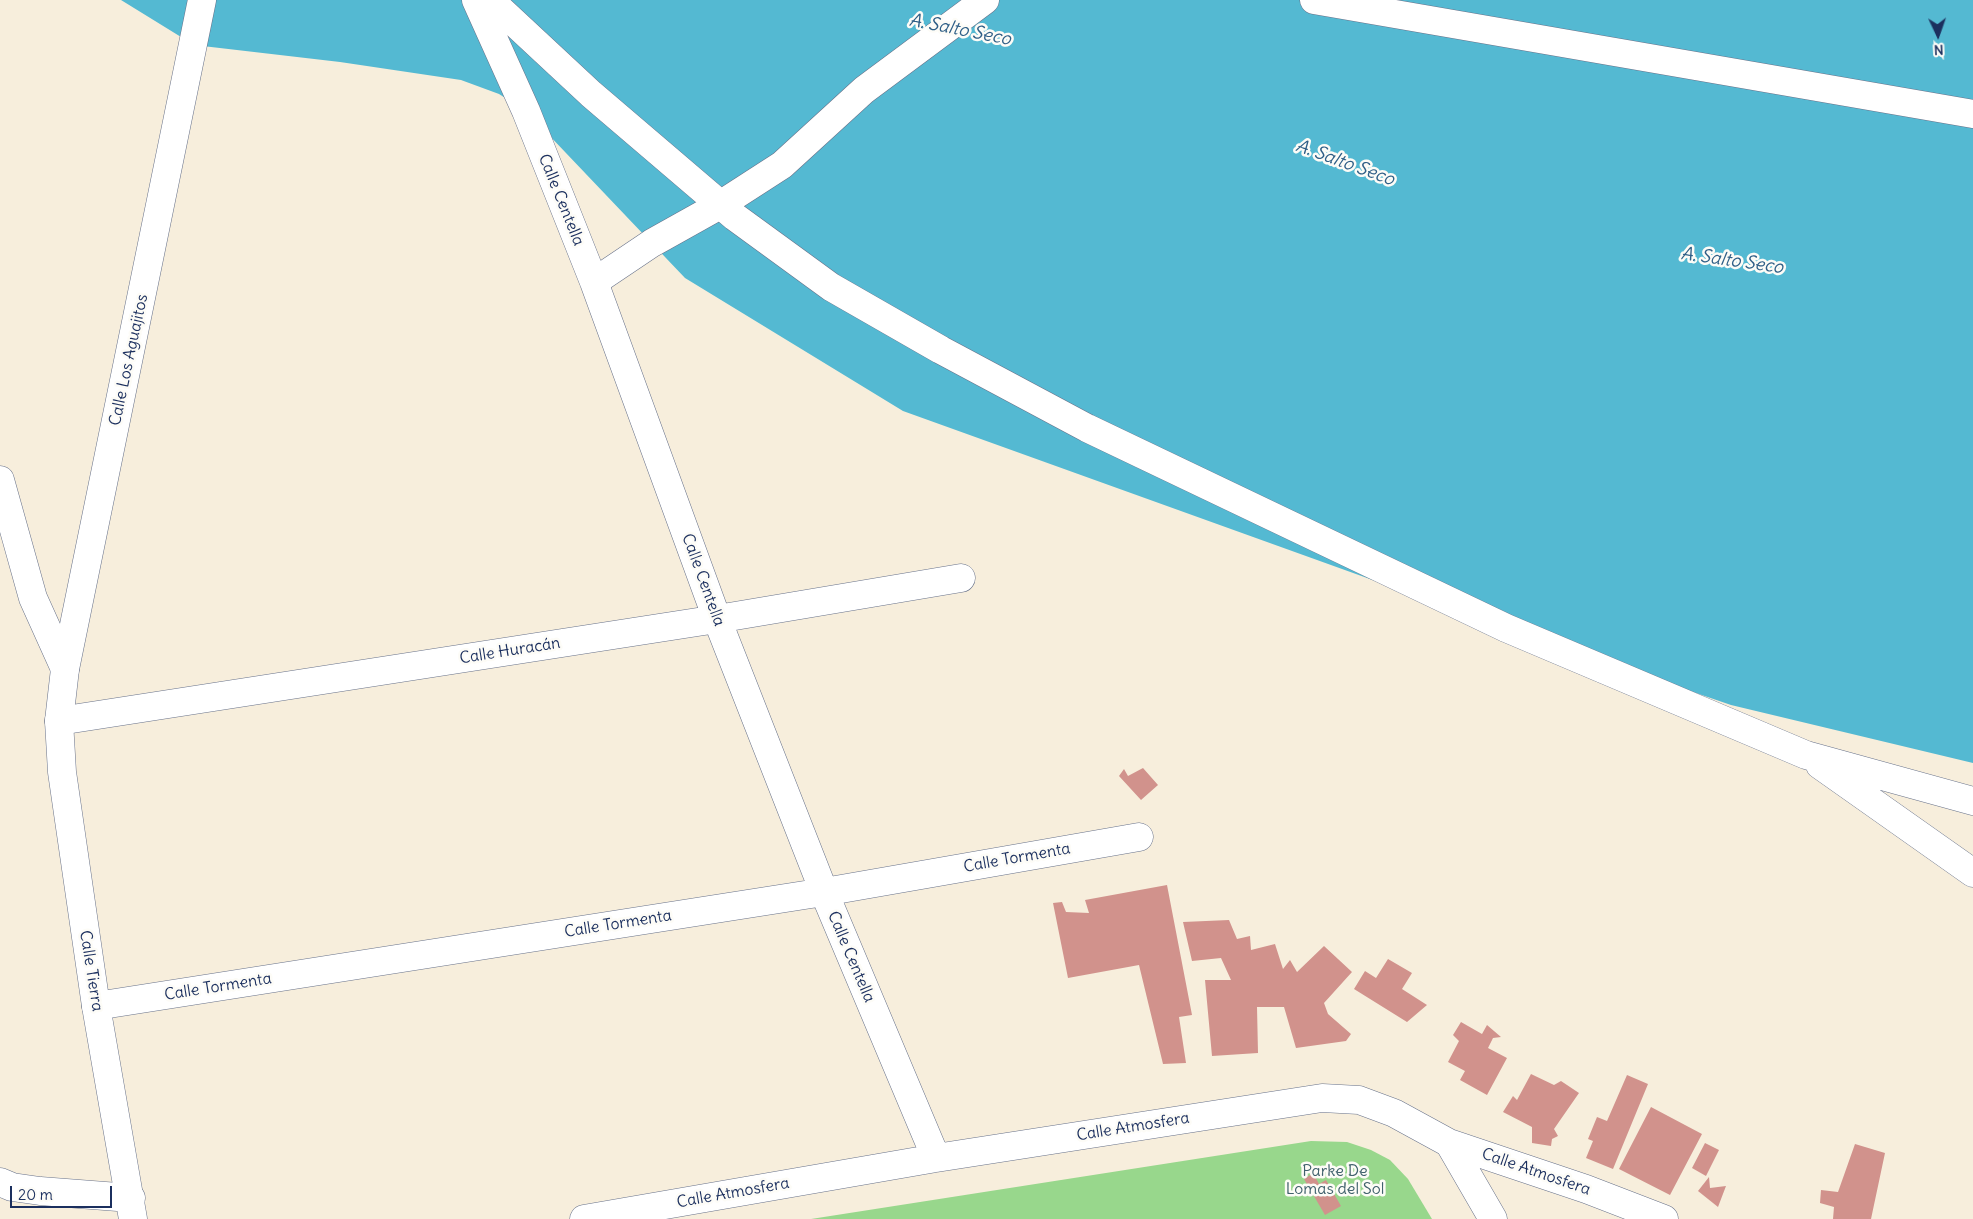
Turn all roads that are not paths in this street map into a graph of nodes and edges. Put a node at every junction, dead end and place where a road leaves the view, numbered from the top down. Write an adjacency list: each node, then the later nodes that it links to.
1 (202, 0): 12 (street, Calle Los Aguajitos)
2 (476, 0): 8 (street, Calle Centella)
3 (490, 0): 7 (street)
4 (985, 0): 7 (street)
5 (1314, 0): 6 (street)
6 (1973, 114)
7 (720, 205): 8 (street); 14 (street)
8 (594, 282): 11 (street, Calle Centella)
9 (0, 480): 12 (street)
10 (961, 578): 11 (street, Calle Huracán)
11 (717, 620): 13 (street, Calle Huracán); 18 (street, Calle Centella)
12 (65, 669): 13 (street, Calle Los Aguajitos)
13 (59, 721): 19 (street, Calle Tierra)
14 (1806, 755): 15 (street); 17 (street)
15 (1973, 801)
16 (1139, 837): 18 (street, Calle Tormenta)
17 (1973, 873)
18 (824, 892): 19 (street, Calle Tormenta); 21 (street, Calle Centella)
19 (96, 1006): 23 (street, Calle Tierra)
20 (1449, 1142): 21 (street, Calle Atmosfera); 25 (street); 26 (street, Calle Atmosfera)
21 (936, 1158): 24 (street, Calle Atmosfera)
22 (0, 1182): 23 (street)
23 (132, 1208)
24 (584, 1219)
25 (1493, 1219)
26 (1664, 1219)

